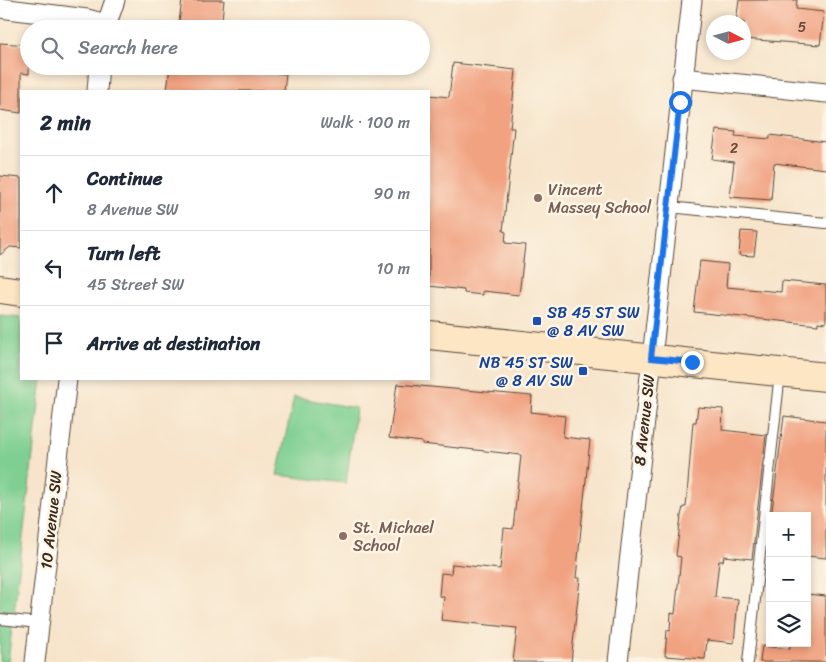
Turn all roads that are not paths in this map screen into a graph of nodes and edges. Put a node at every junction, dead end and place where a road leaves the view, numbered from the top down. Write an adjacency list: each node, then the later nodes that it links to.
1 (115, 0): 5 (street)
2 (692, 0): 7 (street, 8 Avenue SW)
3 (0, 8): 4 (street)
4 (90, 20)
5 (108, 20)
6 (98, 75): 8 (street)
7 (682, 78): 9 (street); 10 (street, 8 Avenue SW)
8 (96, 90)
9 (826, 93)
10 (668, 207): 11 (lane); 15 (street, 8 Avenue SW)
11 (826, 223)
12 (0, 290): 13 (street)
13 (20, 292)
14 (430, 335): 15 (street)
15 (651, 358): 16 (street); 22 (street, 8 Avenue SW)
16 (781, 372): 17 (street); 23 (lane)
17 (826, 377)
18 (67, 380): 20 (street, 10 Avenue SW)
19 (0, 619): 20 (lane)
20 (39, 623): 21 (street, 10 Avenue SW)
21 (35, 662)
22 (618, 662)
23 (748, 662)

